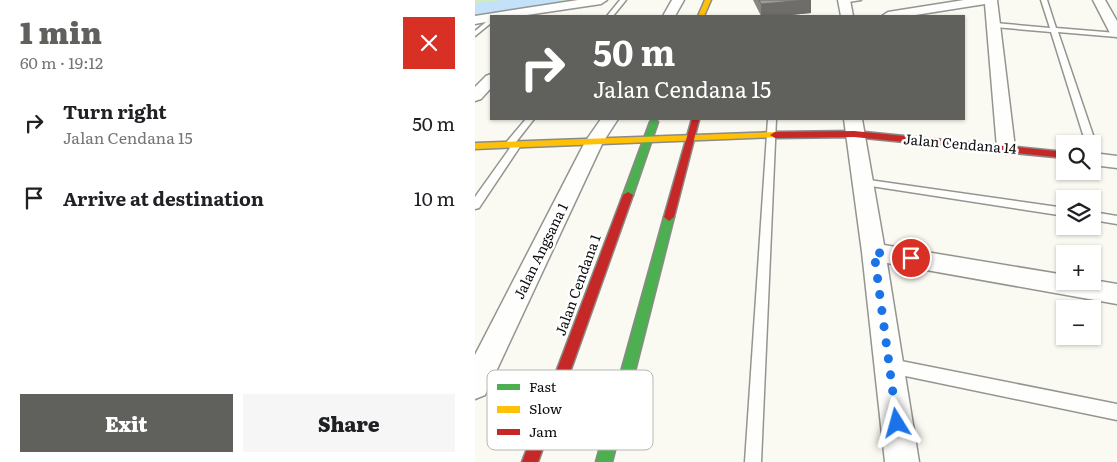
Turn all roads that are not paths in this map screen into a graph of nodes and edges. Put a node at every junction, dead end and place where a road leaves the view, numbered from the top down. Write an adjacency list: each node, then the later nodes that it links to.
1 (601, 0): 11 (street)
2 (623, 0): 14 (lane)
3 (678, 0): 15 (street)
4 (708, 0): 16 (street)
5 (858, 0): 10 (lane)
6 (986, 0): 18 (street)
7 (991, 0): 22 (street)
8 (1044, 0): 23 (lane)
9 (1099, 0): 25 (street)
10 (844, 1): 17 (street)
11 (565, 6): 12 (street); 13 (street)
12 (505, 15)
13 (555, 15)
14 (611, 15)
15 (670, 15)
16 (701, 15)
17 (847, 15)
18 (894, 15)
19 (490, 19): 20 (street)
20 (475, 20)
21 (490, 20): 24 (lane)
22 (995, 24): 23 (lane); 41 (street)
23 (1053, 29): 25 (lane); 34 (lane)
24 (475, 34)
25 (1117, 34)
26 (490, 80): 27 (street)
27 (475, 96)
28 (529, 120): 39 (lane)
29 (608, 120): 38 (street, Jalan Angsana 1)
30 (656, 120): 37 (street, Jalan Cendana 1)
31 (695, 120): 35 (street)
32 (772, 120): 36 (lane)
33 (854, 126): 36 (street, Jalan Cendana 14); 41 (street, Jalan Cendana 14); 45 (street)
34 (1087, 135)
35 (690, 136): 36 (street, Jalan Cendana 14); 37 (street, Jalan Cendana 14); 54 (street)
36 (770, 136): 59 (lane)
37 (648, 138): 38 (street, Jalan Cendana 14); 53 (street, Jalan Cendana 1)
38 (594, 142): 39 (street, Jalan Cendana 14); 55 (street, Jalan Angsana 1)
39 (513, 145): 40 (street, Jalan Cendana 14); 46 (lane)
40 (475, 146)
41 (1006, 148): 42 (street, Jalan Cendana 14)
42 (1056, 154)
43 (1101, 156): 44 (street)
44 (1117, 162)
45 (862, 182): 47 (lane); 50 (street)
46 (475, 205)
47 (1056, 211)
48 (1101, 217): 49 (lane)
49 (1117, 220)
50 (874, 252): 51 (street); 52 (street)
51 (1117, 294)
52 (889, 365): 56 (lane); 60 (street)
53 (564, 370)
54 (628, 370)
55 (475, 385)
56 (1117, 412)
57 (534, 450): 58 (street, Jalan Cendana 1)
58 (530, 462)
59 (753, 462)
60 (902, 462)

